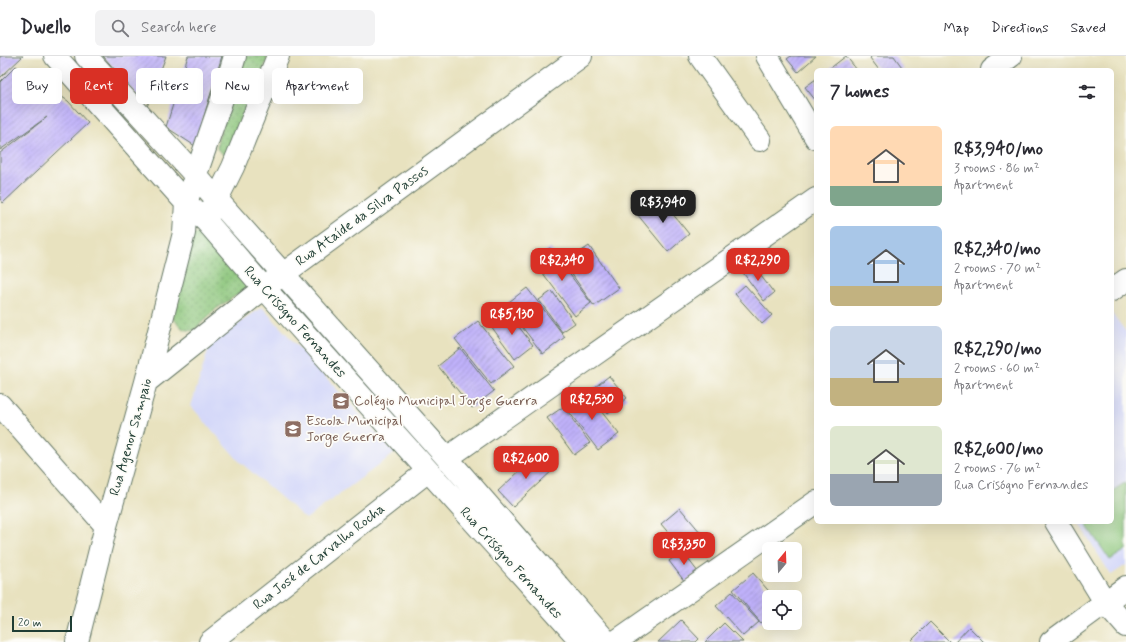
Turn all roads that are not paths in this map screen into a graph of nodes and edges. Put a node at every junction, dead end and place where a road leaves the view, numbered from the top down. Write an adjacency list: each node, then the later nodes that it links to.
1 (55, 56): 15 (street, Rua Crisógno Fernandes)
2 (86, 56): 12 (street, Rua Crisógno Fernandes)
3 (235, 56): 12 (street, Rua Agenor Sampaio)
4 (278, 56): 13 (street)
5 (581, 56): 18 (street, Rua Ataíde da Silva Passos)
6 (700, 56): 11 (street)
7 (767, 56): 10 (street)
8 (1012, 56): 9 (street)
9 (995, 68)
10 (814, 135)
11 (760, 140)
12 (196, 176): 13 (street, Rua Crisógno Fernandes); 15 (street, Rua Agenor Sampaio)
13 (216, 199): 16 (street); 18 (street, Rua Crisógno Fernandes)
14 (814, 200): 24 (street)
15 (186, 203): 16 (street, Rua Crisógno Fernandes); 17 (street, Rua Agenor Sampaio)
16 (206, 221): 17 (street); 20 (street, Rua Crisógno Fernandes)
17 (184, 233): 22 (street, Rua Agenor Sampaio)
18 (283, 274): 20 (street, Rua Ataíde da Silva Passos); 24 (street, Rua Crisógno Fernandes)
19 (1126, 280): 21 (street)
20 (264, 288): 22 (street, Rua Ataíde da Silva Passos); 25 (street, Rua Crisógno Fernandes)
21 (1114, 289)
22 (146, 382): 28 (street, Rua Agenor Sampaio)
23 (0, 405): 28 (street)
24 (448, 458): 35 (street, Rua Crisógno Fernandes)
25 (428, 471): 33 (street, Rua José de Carvalho Rocha); 34 (street, Rua Crisógno Fernandes)
26 (814, 503): 36 (street)
27 (1057, 524): 30 (street)
28 (106, 526): 32 (street, Rua Agenor Sampaio)
29 (1126, 587): 30 (street)
30 (1105, 602): 31 (street); 37 (street)
31 (1126, 626)
32 (77, 642)
33 (210, 642)
34 (582, 642)
35 (607, 642)
36 (615, 642)
37 (1051, 642)

